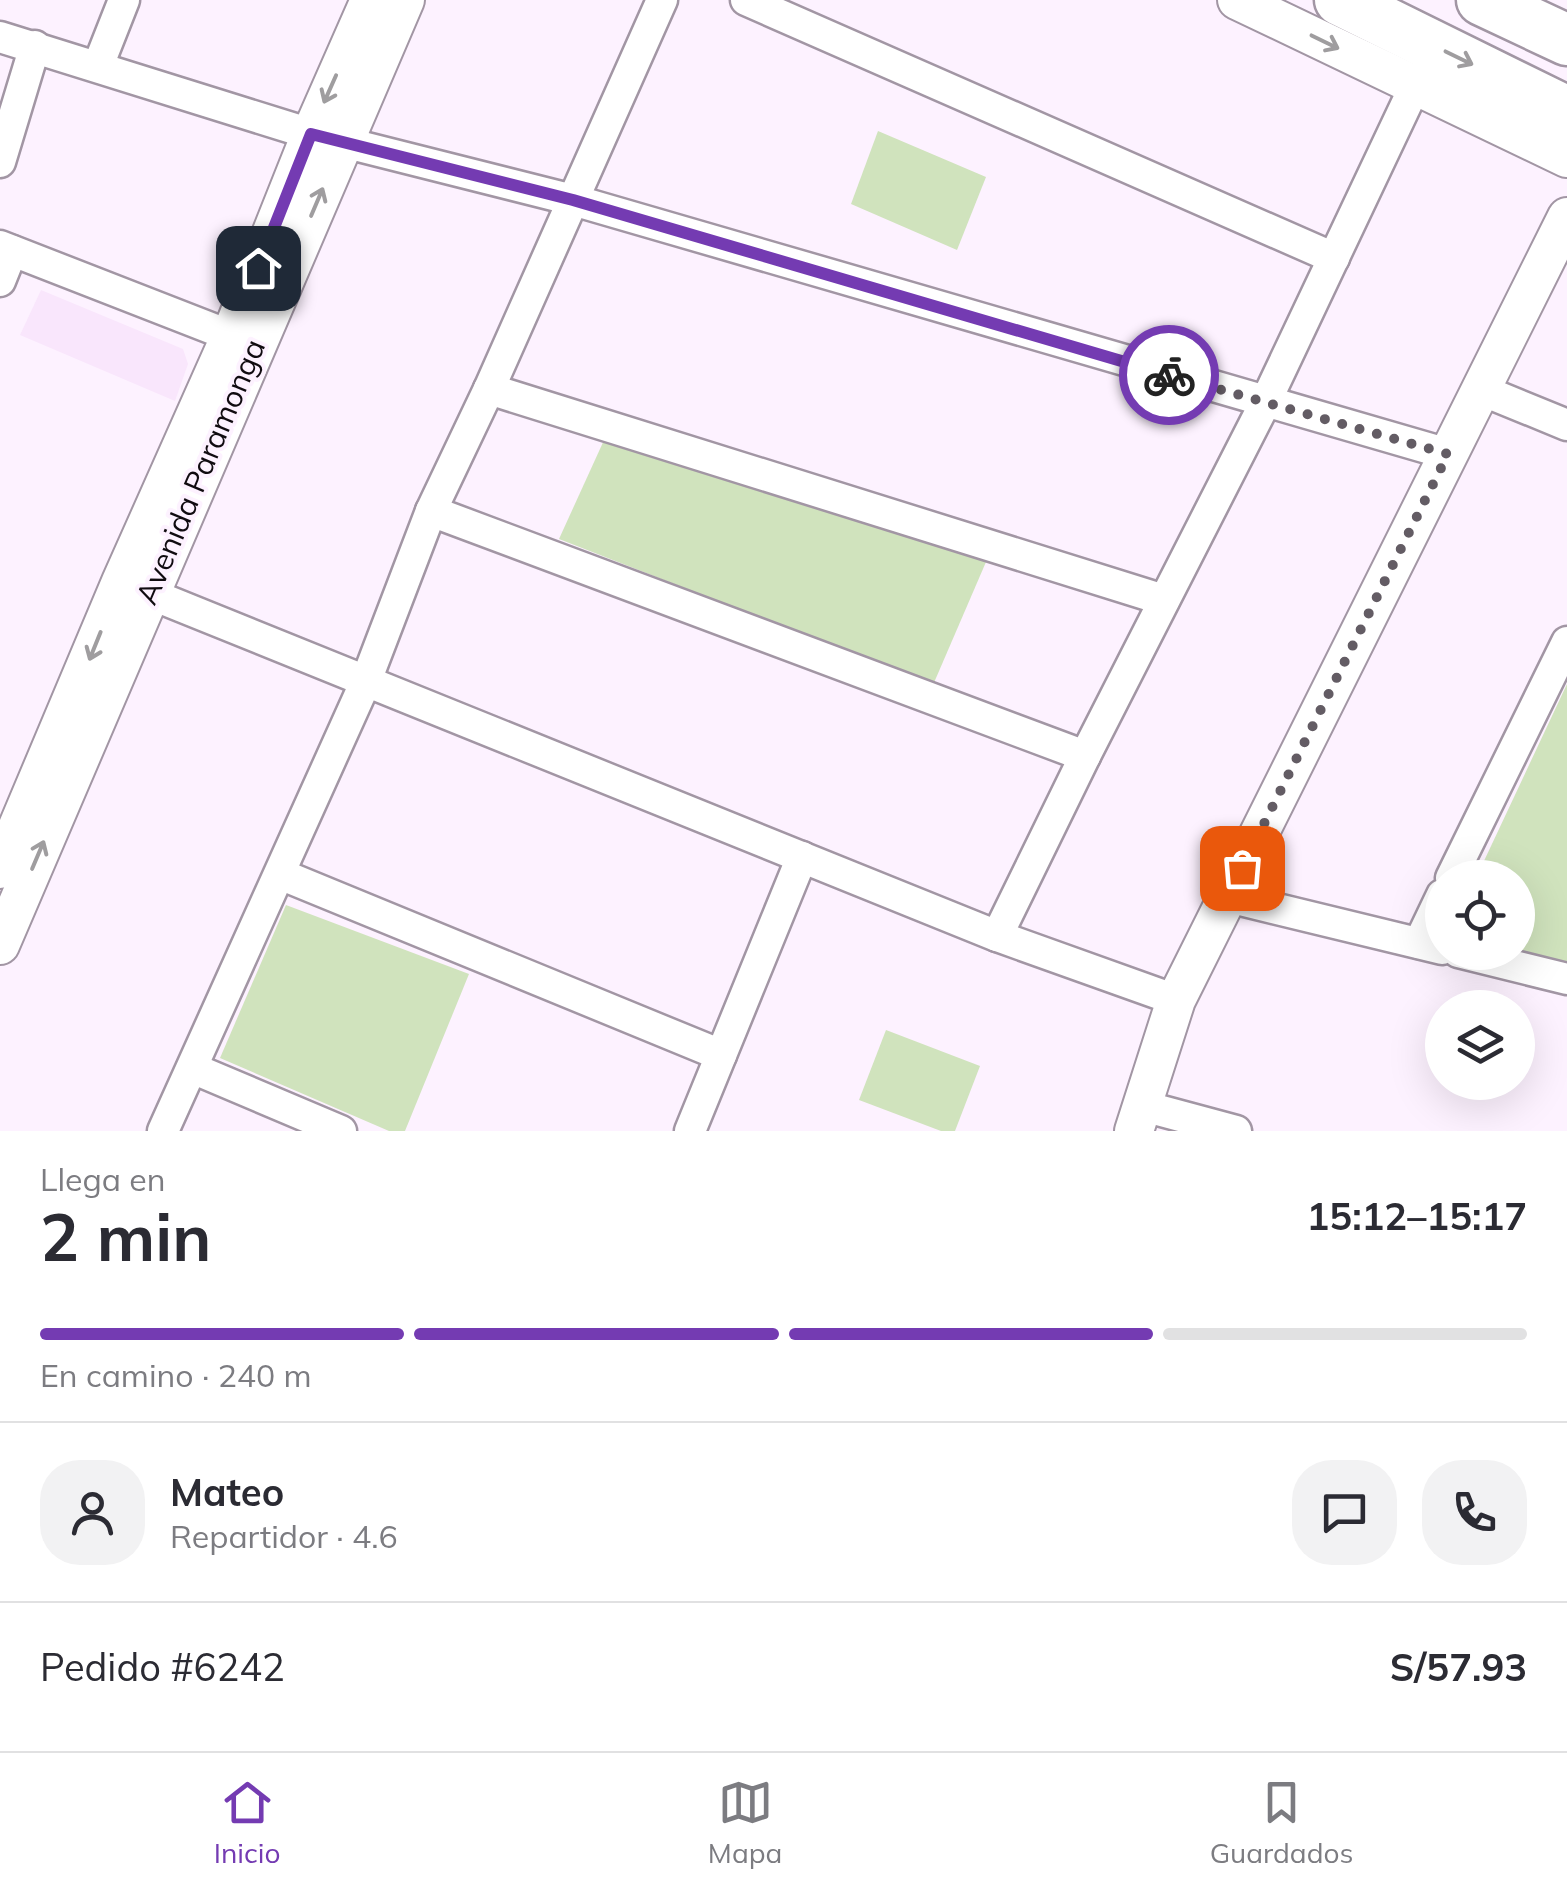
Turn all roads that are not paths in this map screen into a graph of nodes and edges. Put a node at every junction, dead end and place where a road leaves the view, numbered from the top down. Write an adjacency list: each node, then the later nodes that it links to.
1 (124, 0): 12 (street)
2 (370, 0): 15 (street, Avenida Paramonga, one-way to 15)
3 (405, 0): 15 (street, Avenida Paramonga)
4 (662, 0): 18 (street)
5 (746, 0): 21 (street)
6 (1237, 0): 13 (street, one-way to 13)
7 (1340, 0): 14 (main road, one-way to 14)
8 (1482, 0): 10 (main road)
9 (0, 37): 11 (street)
10 (1567, 40)
11 (34, 46): 12 (street); 17 (street)
12 (98, 66): 15 (street)
13 (1415, 86): 16 (street); 21 (street)
14 (1567, 112)
15 (327, 138): 18 (street); 23 (street, Avenida Paramonga)
16 (1567, 158)
17 (0, 162)
18 (573, 200): 24 (street); 26 (street)
19 (1567, 217): 25 (street)
20 (6, 249): 22 (street); 23 (street)
21 (1334, 258): 26 (street)
22 (0, 281)
23 (243, 340): 30 (street, Avenida Paramonga)
24 (489, 388): 29 (street); 31 (street)
25 (1479, 389): 27 (street); 28 (street)
26 (1265, 403): 28 (street); 31 (street)
27 (1567, 424)
28 (1448, 454): 39 (street)
29 (431, 511): 33 (street); 34 (street)
30 (135, 587): 33 (street); 37 (street, Avenida Paramonga, one-way to 37); 41 (street, Avenida Paramonga, one-way to 30)
31 (1164, 600): 34 (street)
32 (1567, 642): 36 (street)
33 (366, 681): 35 (street); 38 (street)
34 (1084, 756): 40 (street)
35 (802, 856): 40 (street); 46 (street)
36 (1460, 860)
37 (0, 869)
38 (280, 874): 46 (street); 47 (street)
39 (1228, 897): 42 (street); 45 (street)
40 (998, 936): 45 (street)
41 (0, 945)
42 (1425, 945)
43 (1531, 970): 44 (street)
44 (1567, 979)
45 (1176, 1000): 48 (street)
46 (721, 1055): 51 (street)
47 (192, 1068): 49 (street); 50 (street)
48 (1138, 1119): 52 (street)
49 (163, 1131)
50 (341, 1131)
51 (690, 1131)
52 (1236, 1131)

